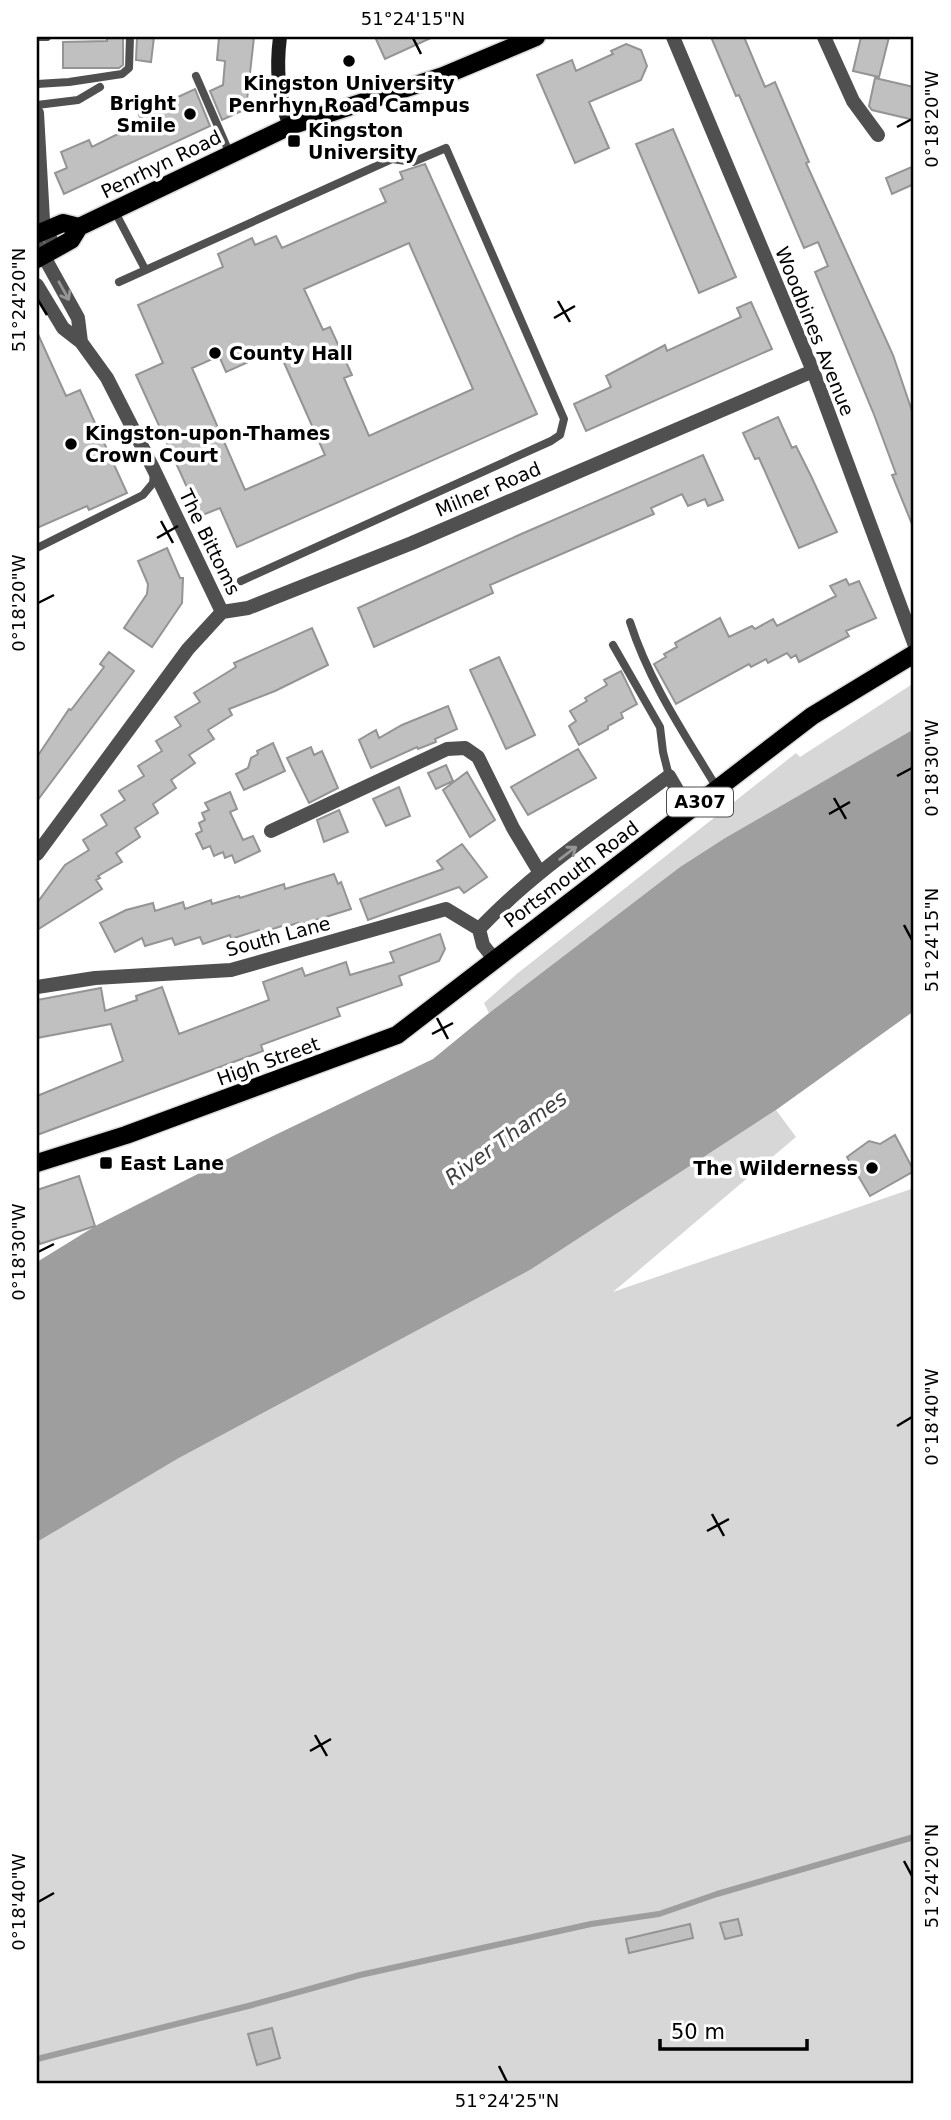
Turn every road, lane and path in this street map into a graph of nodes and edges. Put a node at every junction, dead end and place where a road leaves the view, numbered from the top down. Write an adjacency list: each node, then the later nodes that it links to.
1 (37, 37): 2 (lane)
2 (47, 37)
3 (130, 37): 9 (lane)
4 (280, 37): 13 (street)
5 (536, 37): 13 (main road, Penrhyn Road)
6 (673, 37): 22 (street, Woodbines Avenue)
7 (824, 37): 14 (street)
8 (196, 76): 15 (lane)
9 (37, 84)
10 (100, 87): 11 (lane)
11 (37, 105)
12 (37, 113): 17 (street)
13 (290, 126): 15 (main road, Penrhyn Road)
14 (878, 135)
15 (230, 154): 16 (main road, Penrhyn Road)
16 (114, 211): 17 (main road, Penrhyn Road); 18 (lane)
17 (42, 246): 21 (street, one-way to 21)
18 (145, 269): 19 (lane); 25 (lane)
19 (119, 282)
20 (37, 285): 21 (street)
21 (82, 342): 23 (street, The Bittoms)
22 (813, 371): 26 (street, Milner Road); 28 (street, Woodbines Avenue)
23 (154, 470): 24 (lane); 26 (street, The Bittoms)
24 (37, 548)
25 (241, 581)
26 (222, 612): 35 (street)
27 (630, 622): 32 (lane)
28 (914, 643)
29 (613, 645): 31 (lane)
30 (914, 654): 32 (main road, Portsmouth Road / A307)
31 (669, 776): 33 (street); 36 (street, one-way to 31)
32 (717, 788): 33 (main road, Portsmouth Road / A307)
33 (690, 810): 38 (main road, Portsmouth Road / A307)
34 (271, 831): 36 (street)
35 (37, 854)
36 (540, 873): 37 (street)
37 (479, 929): 38 (street); 39 (street, South Lane)
38 (494, 959): 40 (main road, High Street / A307)
39 (37, 987)
40 (37, 1163)

